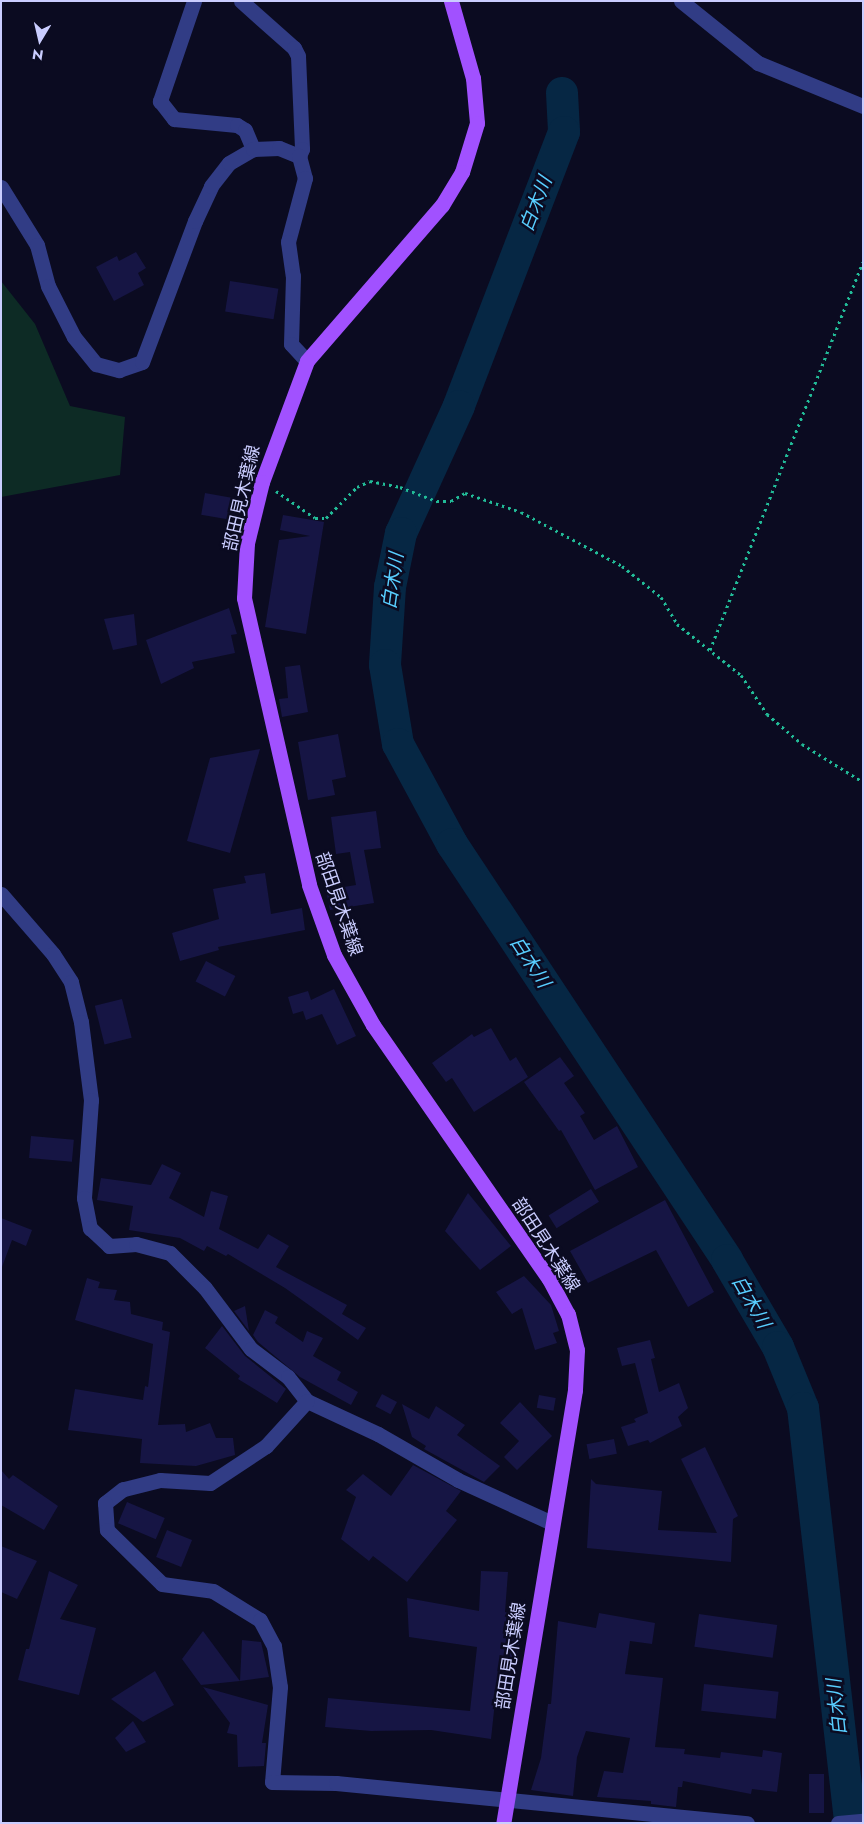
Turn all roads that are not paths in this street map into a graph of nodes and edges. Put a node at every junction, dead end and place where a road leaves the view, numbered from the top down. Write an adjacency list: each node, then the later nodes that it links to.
1 (194, 1): 6 (street)
2 (241, 1): 7 (street)
3 (451, 1): 9 (main road, 部田見木葉線)
4 (681, 1): 5 (street)
5 (863, 106)
6 (253, 149): 7 (street); 8 (street)
7 (299, 156): 9 (street)
8 (1, 187)
9 (307, 361): 12 (main road, 部田見木葉線)
10 (1, 894): 11 (street)
11 (307, 1402): 12 (street); 13 (street)
12 (552, 1522): 13 (main road, 部田見木葉線)
13 (507, 1798): 15 (main road, 部田見木葉線); 16 (street)
14 (863, 1821): 17 (street)
15 (503, 1823)
16 (747, 1823)
17 (838, 1823)

